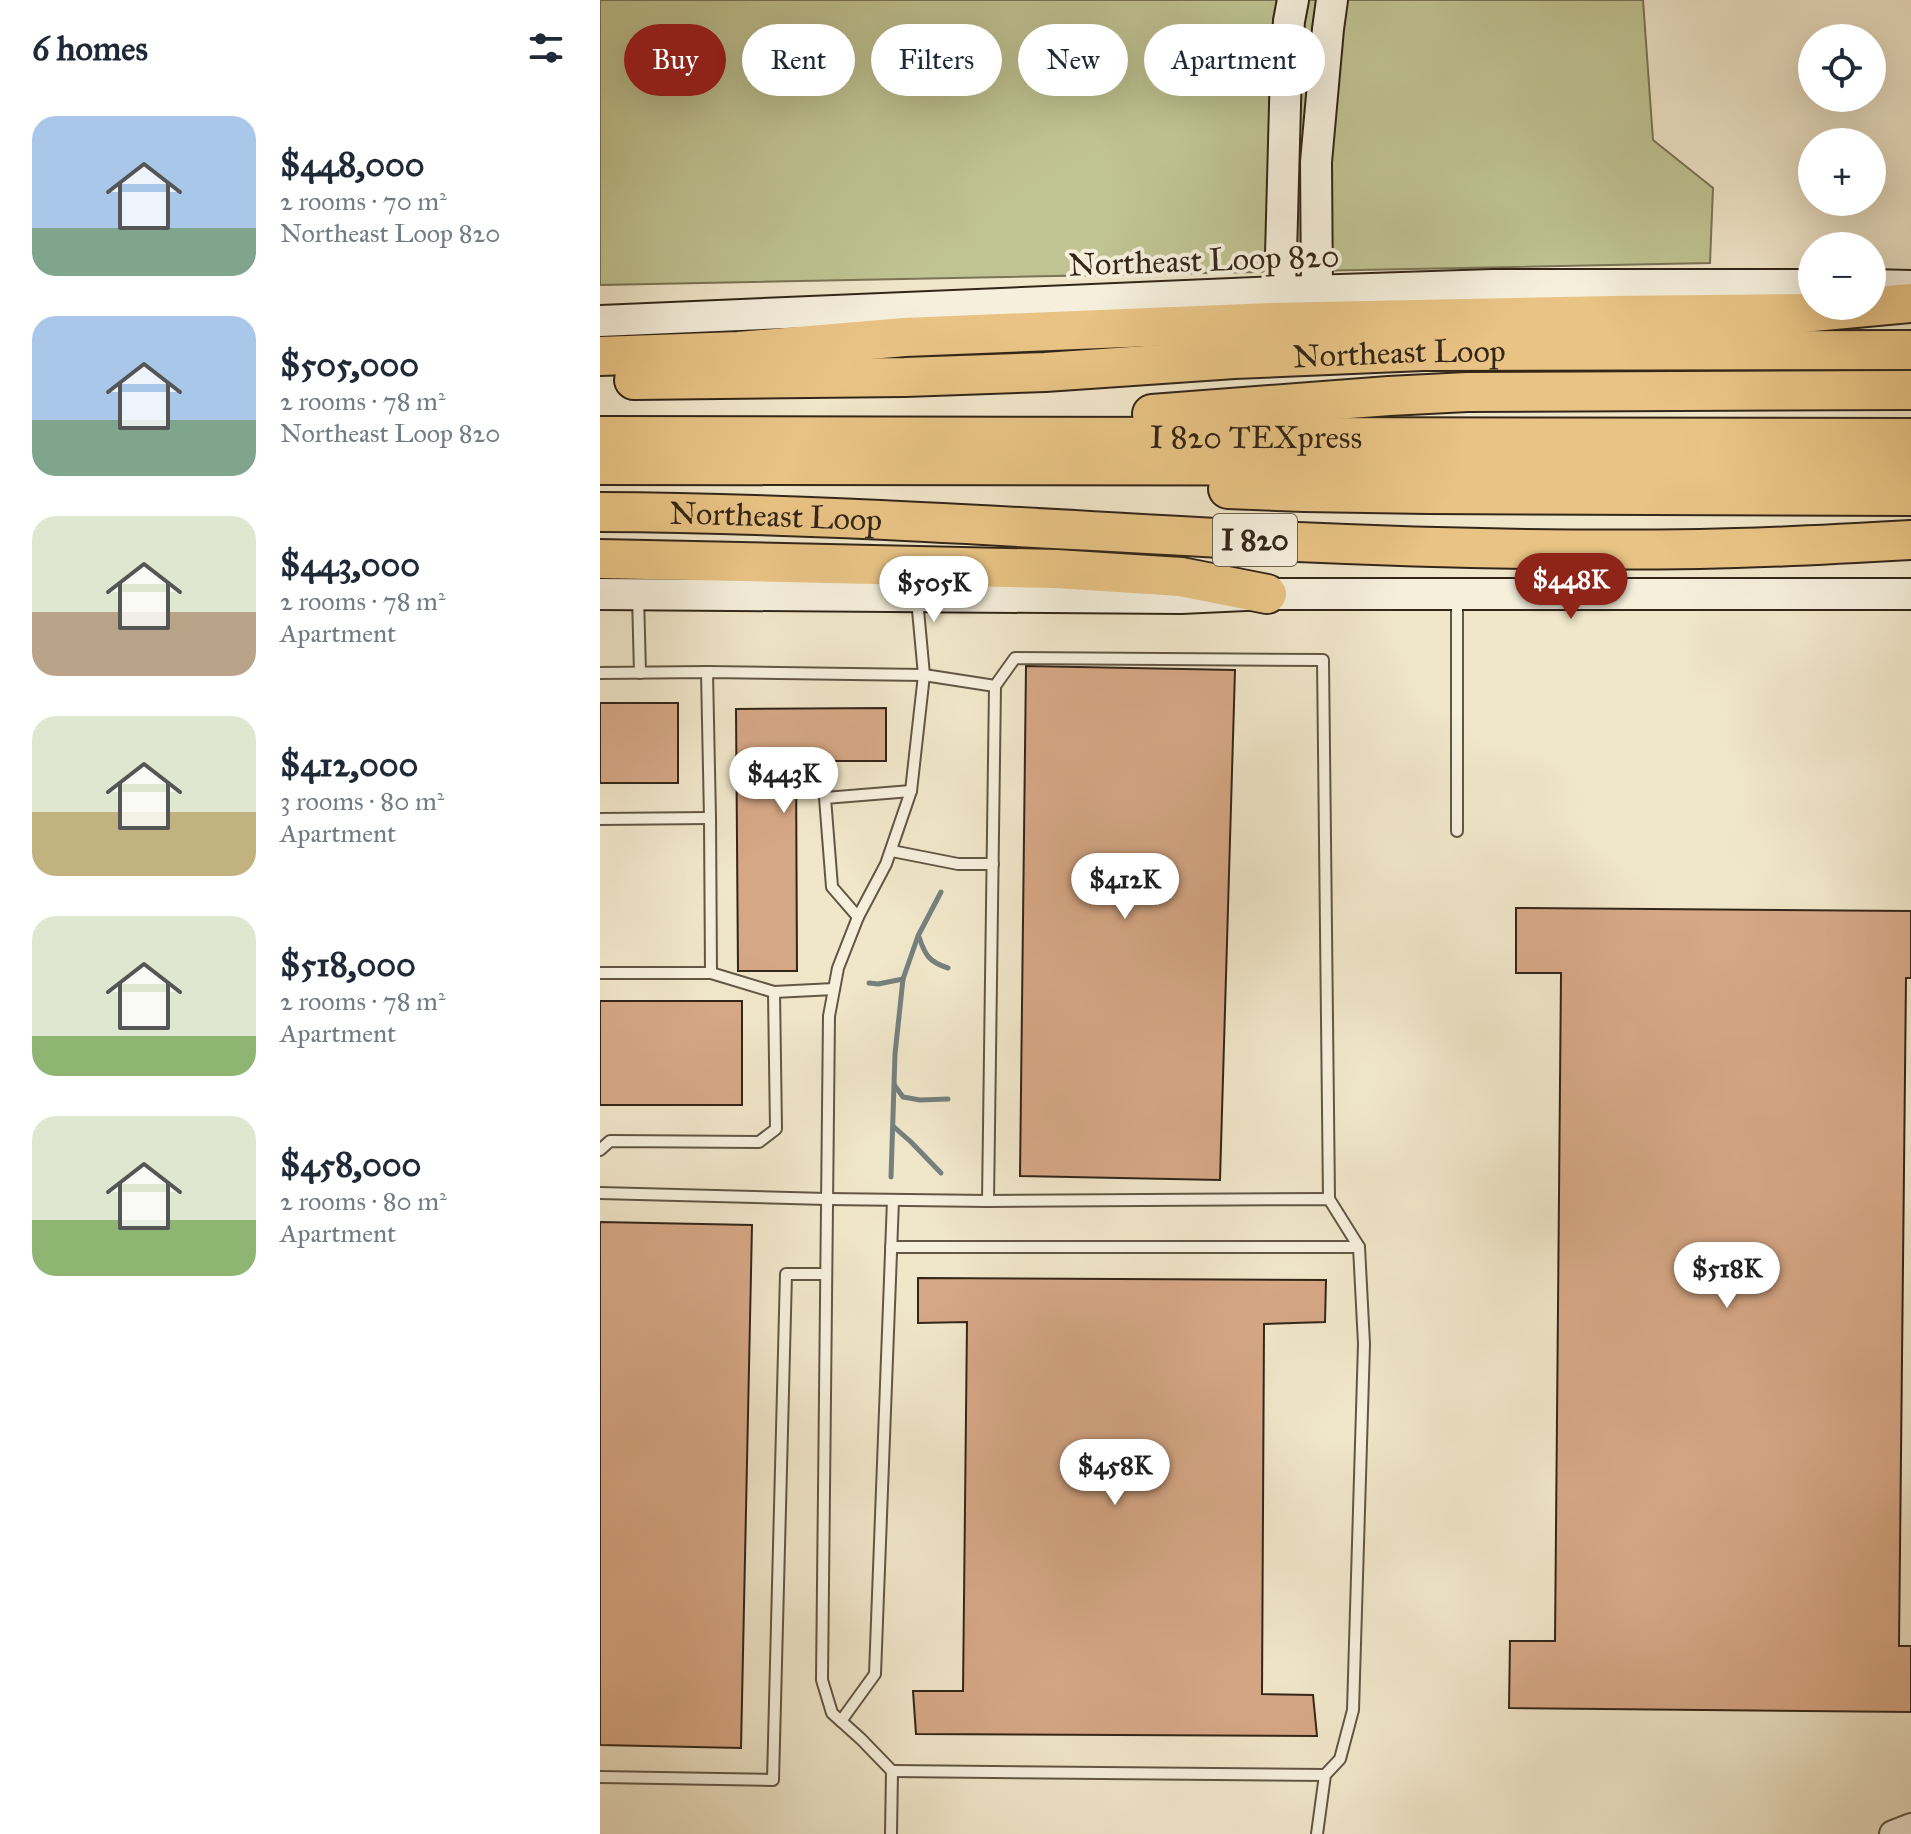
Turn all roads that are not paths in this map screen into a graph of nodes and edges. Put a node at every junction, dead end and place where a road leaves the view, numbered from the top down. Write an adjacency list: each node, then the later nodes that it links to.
1 (1293, 0): 4 (main road)
2 (1332, 0): 3 (main road)
3 (1320, 119): 4 (main road); 8 (main road)
4 (1284, 120): 9 (main road)
5 (1798, 285): 8 (main road, Northeast Loop 820)
6 (1886, 285): 7 (main road)
7 (1911, 286)
8 (1317, 291): 9 (main road, Northeast Loop 820)
9 (1280, 292): 11 (main road, Northeast Loop 820)
10 (1911, 303): 13 (highway)
11 (600, 321)
12 (1911, 350): 14 (highway, Northeast Loop)
13 (600, 356)
14 (600, 380)
15 (1911, 390): 16 (highway)
16 (612, 435): 17 (highway, I 820 TEXpress)
17 (1911, 438)
18 (1045, 464): 19 (highway, I 820 TEXpress); 20 (highway, I 820 TEXpress); 21 (highway)
19 (600, 465)
20 (1911, 466)
21 (1911, 496)
22 (600, 512): 23 (highway, Northeast Loop / I 820)
23 (1911, 540)
24 (600, 559): 27 (highway)
25 (600, 594): 26 (main road)
26 (638, 594): 30 (main road); 33 (lane)
27 (1267, 594): 28 (main road); 30 (main road)
28 (1457, 594): 29 (main road); 39 (lane)
29 (1911, 594)
30 (917, 597): 34 (lane)
31 (707, 672): 33 (lane); 34 (lane); 37 (lane)
32 (600, 673): 33 (lane)
33 (640, 673)
34 (924, 675): 35 (lane); 36 (lane)
35 (995, 686): 41 (lane); 50 (lane)
36 (911, 791): 40 (lane); 42 (lane)
37 (710, 818): 38 (lane); 44 (lane)
38 (600, 819)
39 (1457, 831)
40 (892, 851): 41 (lane); 42 (lane)
41 (993, 864): 52 (lane)
42 (858, 917): 45 (lane)
43 (600, 973): 44 (lane)
44 (711, 973): 46 (lane)
45 (834, 989): 46 (lane); 49 (lane)
46 (774, 992): 47 (lane)
47 (600, 1150)
48 (600, 1193): 49 (lane)
49 (827, 1199): 51 (lane); 55 (lane)
50 (1329, 1199): 52 (lane); 54 (lane)
51 (893, 1200): 52 (lane); 53 (lane)
52 (988, 1201)
53 (891, 1247): 54 (lane); 56 (lane)
54 (1359, 1247): 58 (lane)
55 (826, 1274): 56 (lane); 59 (lane)
56 (841, 1721): 57 (lane)
57 (892, 1771): 58 (lane); 61 (lane)
58 (1325, 1775): 62 (lane)
59 (600, 1777)
60 (1911, 1827): 63 (street)
61 (891, 1834)
62 (1317, 1834)
63 (1893, 1834)

